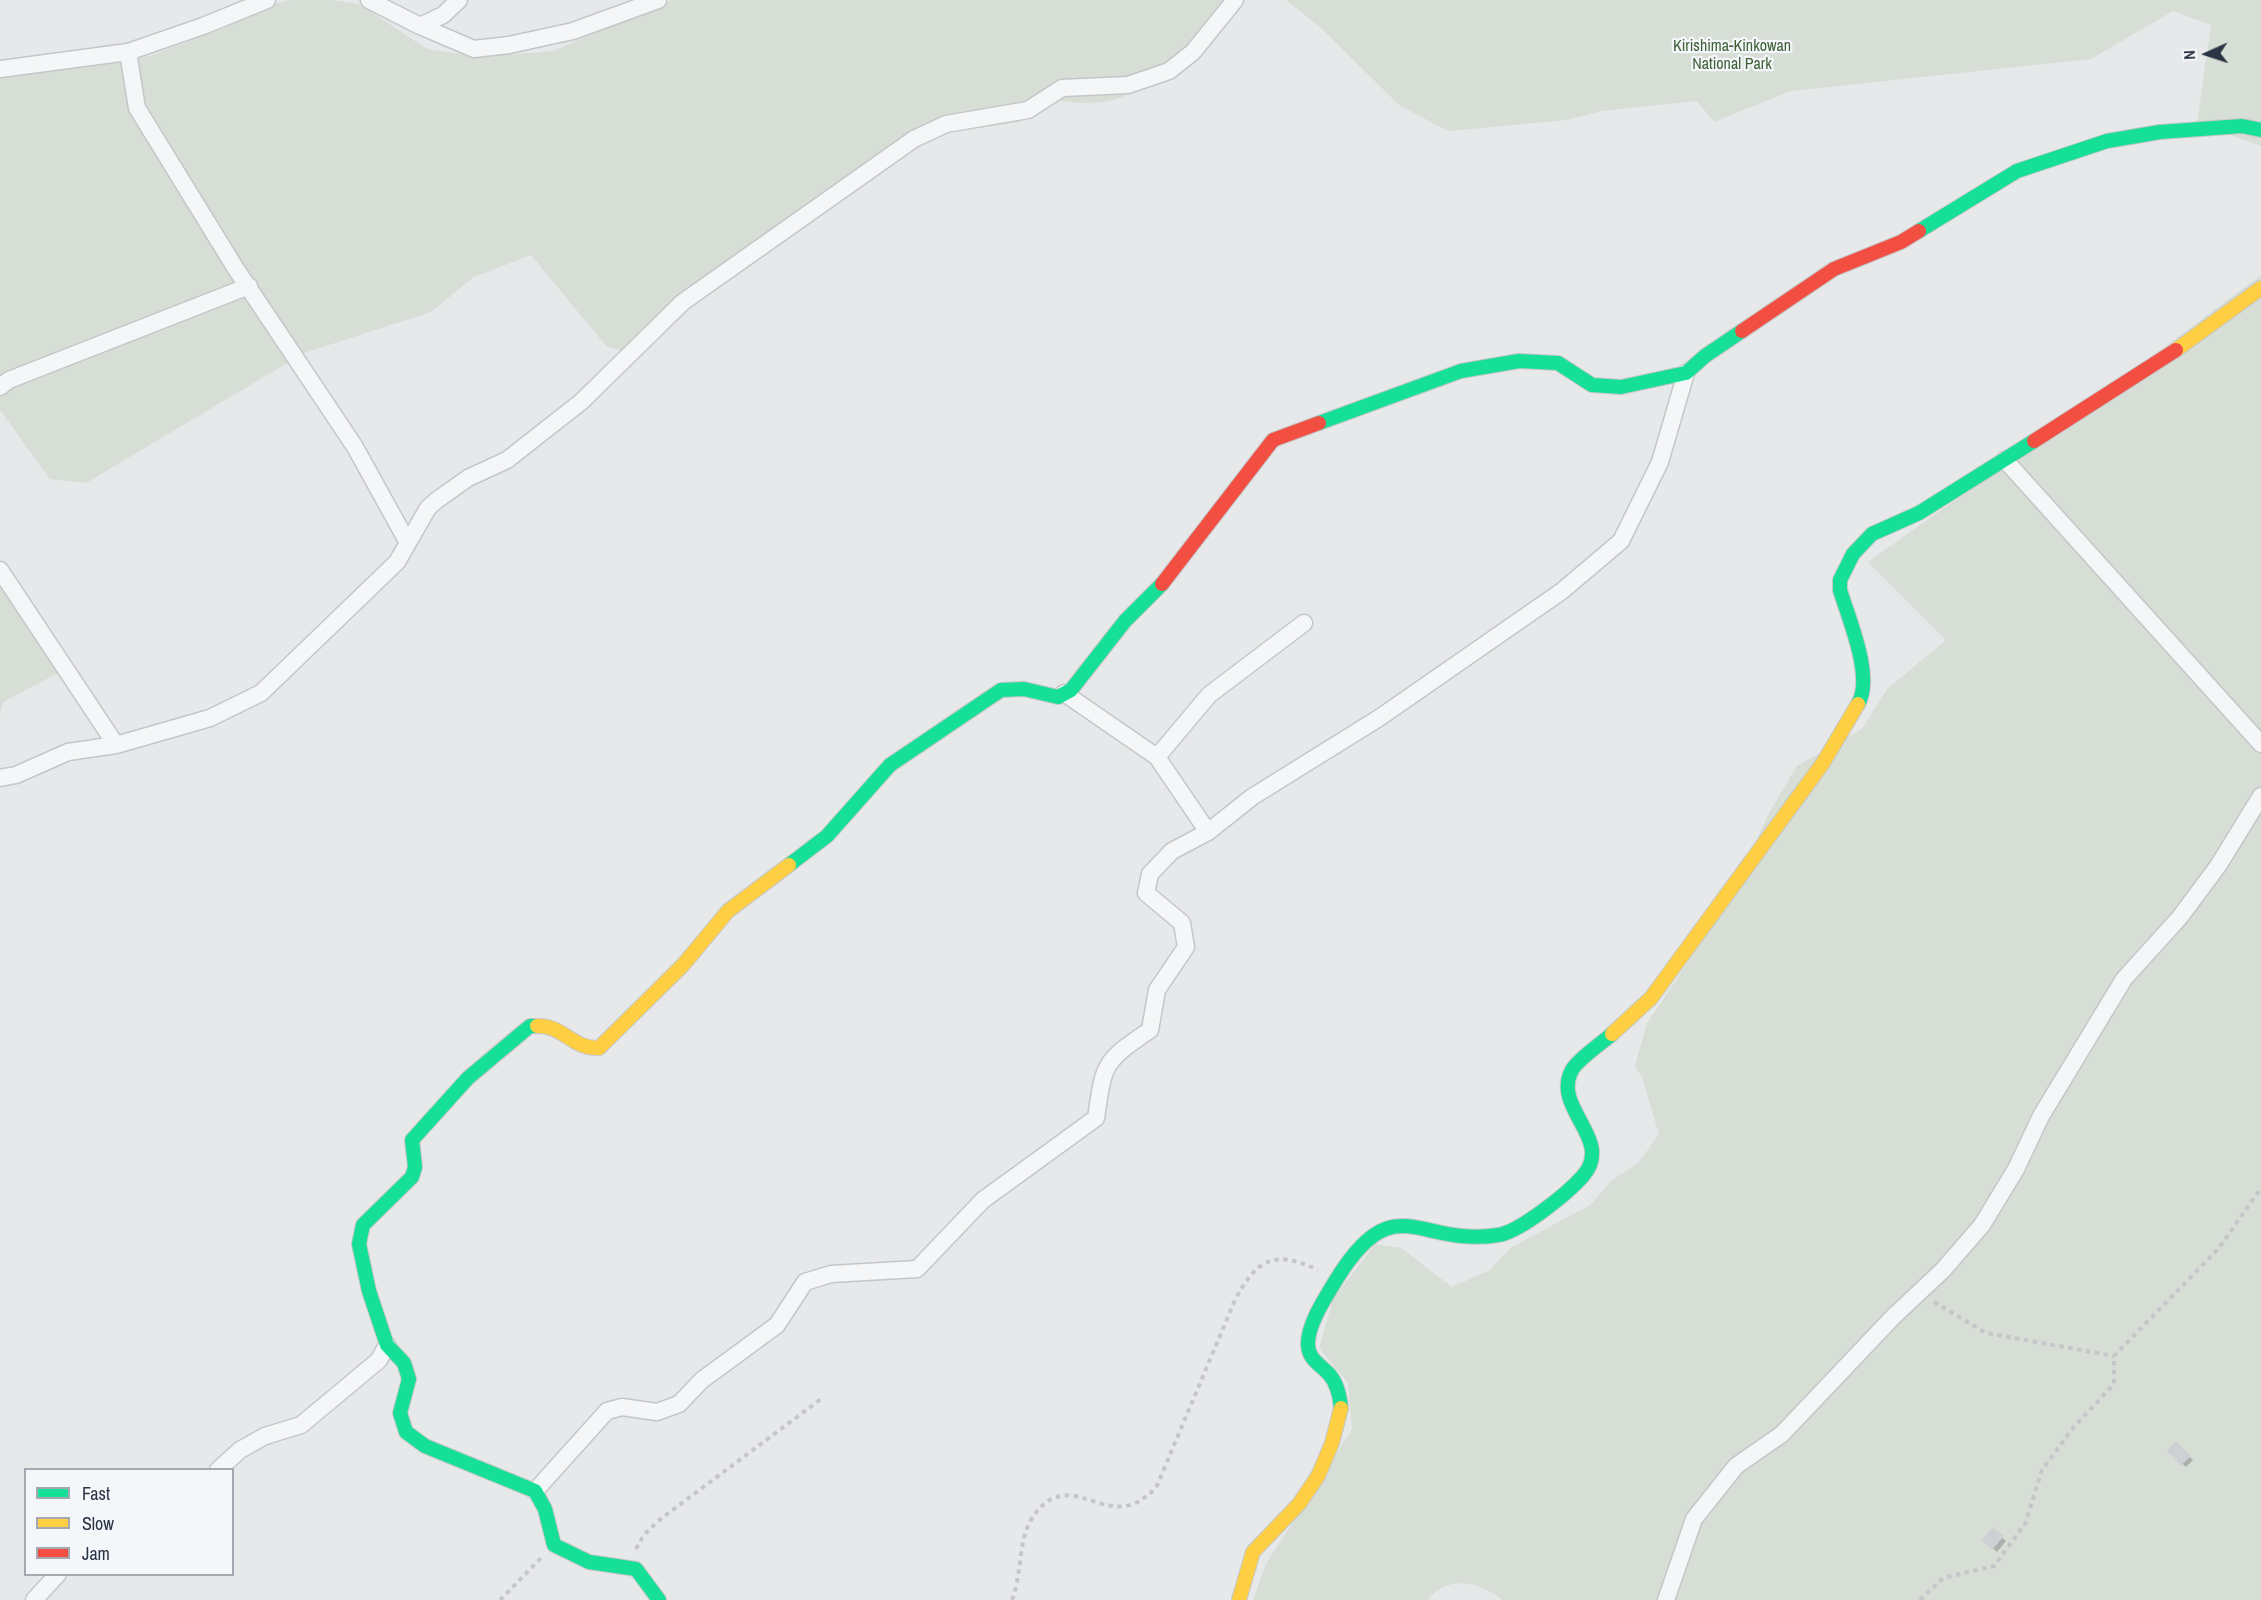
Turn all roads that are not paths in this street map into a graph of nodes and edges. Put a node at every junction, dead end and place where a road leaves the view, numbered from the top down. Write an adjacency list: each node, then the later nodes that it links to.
1 (267, 0): 7 (street)
2 (369, 0): 6 (street)
3 (459, 0): 6 (street)
4 (658, 0): 6 (street)
5 (1235, 0): 15 (street)
6 (420, 26)
7 (128, 52): 8 (street); 10 (street)
8 (0, 69)
9 (2261, 130): 12 (street)
10 (249, 286): 13 (street); 15 (street)
11 (2261, 288): 14 (street)
12 (1686, 373): 18 (street); 24 (street)
13 (0, 387)
14 (2005, 460): 19 (street); 31 (street)
15 (408, 543): 20 (street)
16 (0, 570): 20 (street)
17 (1304, 623): 21 (street)
18 (1064, 693): 21 (street); 25 (street)
19 (2261, 744)
20 (116, 745): 22 (street)
21 (1157, 757): 24 (street)
22 (0, 778)
23 (2261, 796): 32 (street)
24 (1208, 832): 27 (street)
25 (387, 1345): 26 (street); 27 (street)
26 (220, 1468)
27 (535, 1491): 30 (street)
28 (57, 1576): 29 (street)
29 (34, 1600)
30 (659, 1600)
31 (1239, 1600)
32 (1666, 1600)

